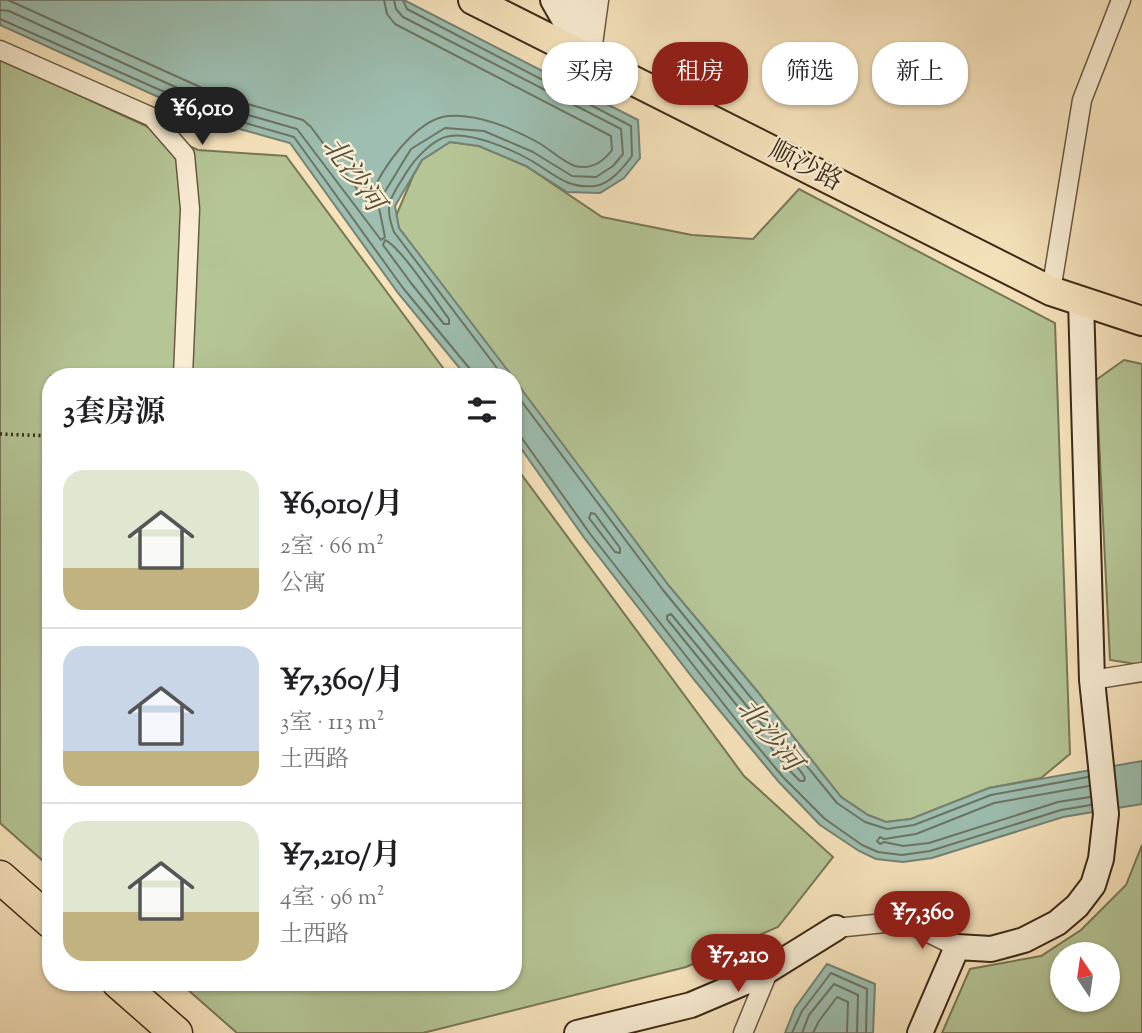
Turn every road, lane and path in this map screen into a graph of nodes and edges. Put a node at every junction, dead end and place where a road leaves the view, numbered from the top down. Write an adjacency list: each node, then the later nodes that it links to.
1 (473, 0): 6 (main road, 顺沙路)
2 (553, 0): 8 (street)
3 (578, 0): 9 (street)
4 (599, 0): 10 (street)
5 (1121, 0): 13 (street)
6 (511, 10): 7 (main road, 顺沙路)
7 (563, 42)
8 (579, 42)
9 (585, 42)
10 (591, 42)
11 (0, 50): 16 (street)
12 (638, 82): 13 (main road, 顺沙路)
13 (1051, 291): 14 (main road, 顺沙路)
14 (1081, 301): 15 (main road, 顺沙路); 20 (street)
15 (1142, 321)
16 (183, 368)
17 (0, 434): 18 (path)
18 (42, 436)
19 (1142, 672): 20 (street)
20 (1092, 680): 24 (street)
21 (0, 877): 22 (highway)
22 (42, 914)
23 (836, 928): 24 (street); 25 (street)
24 (957, 947): 30 (street)
25 (769, 970): 28 (street); 29 (street)
26 (128, 991): 27 (highway)
27 (176, 1033)
28 (577, 1033)
29 (743, 1033)
30 (920, 1033)

